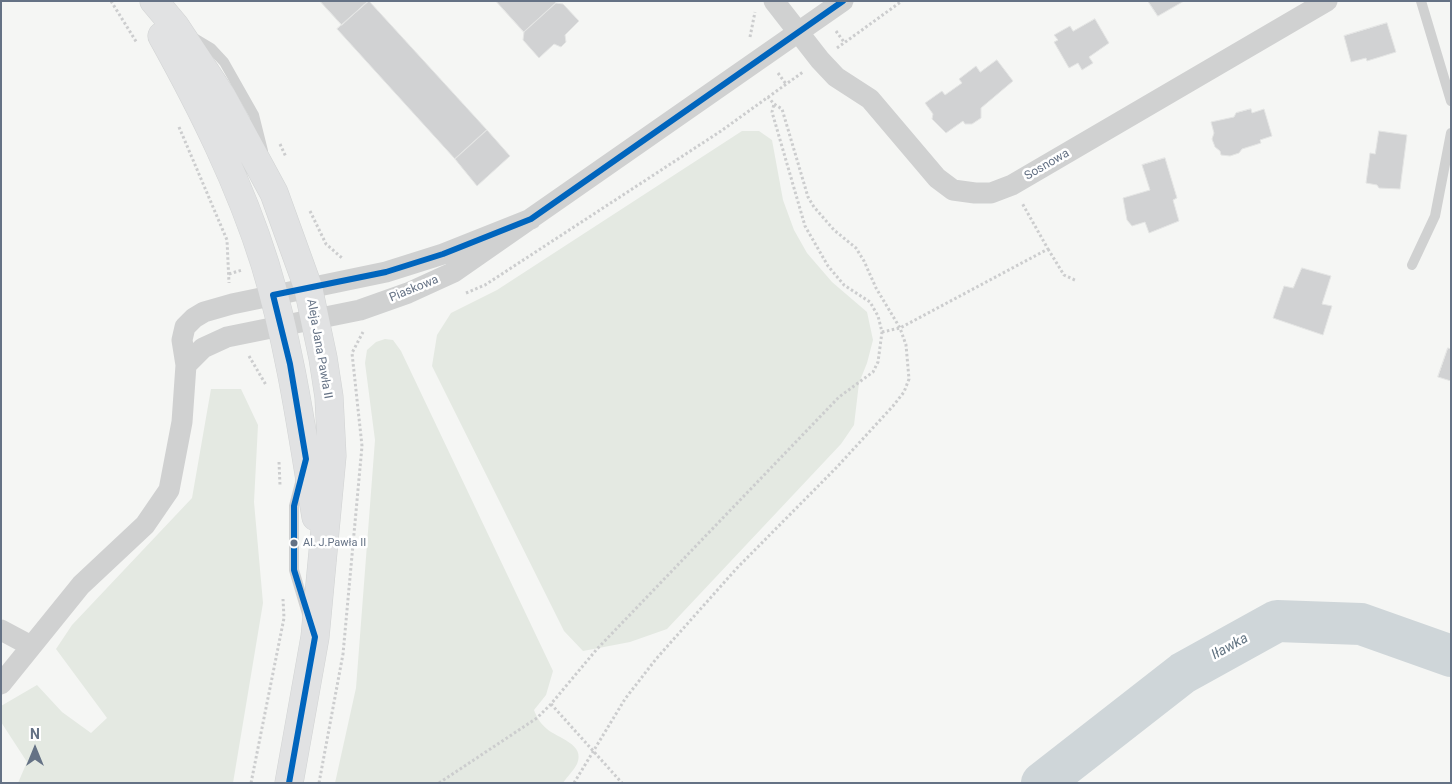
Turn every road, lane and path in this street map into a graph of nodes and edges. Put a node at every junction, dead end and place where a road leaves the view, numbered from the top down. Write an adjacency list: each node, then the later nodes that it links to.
1 (110, 1): 11 (path)
2 (143, 1): 27 (main road, Aleja Jana Pawła II)
3 (154, 1): 25 (main road, Aleja Jana Pawła II)
4 (843, 1): 9 (street, Piaskowa)
5 (902, 1): 12 (path)
6 (1327, 1): 18 (street, Sosnowa)
7 (1421, 1): 14 (lane)
8 (765, 2): 9 (street, Sosnowa); 10 (path)
9 (799, 32): 12 (street, Sosnowa); 19 (street, Piaskowa)
10 (744, 42)
11 (140, 49)
12 (820, 60): 13 (path); 18 (street, Sosnowa)
13 (768, 97): 15 (path); 28 (path)
14 (1451, 102)
15 (774, 104): 31 (path); 33 (path)
16 (175, 118): 26 (path)
17 (1451, 133): 23 (lane)
18 (1012, 185): 21 (path)
19 (531, 219): 25 (street, Piaskowa); 29 (street, Piaskowa)
20 (326, 244): 22 (path)
21 (1048, 249): 24 (path); 31 (path)
22 (344, 259)
23 (1412, 265)
24 (1077, 281)
25 (308, 287): 27 (street, Piaskowa); 29 (main road, Aleja Jana Pawła II)
26 (230, 288)
27 (273, 295): 30 (main road, Aleja Jana Pawła II); 36 (street, Piaskowa)
28 (460, 295)
29 (316, 320): 30 (street, Piaskowa); 41 (main road, Aleja Jana Pawła II)
30 (281, 325): 36 (street, Piaskowa); 39 (main road, Aleja Jana Pawła II)
31 (900, 328): 33 (path); 48 (path)
32 (372, 330): 34 (path)
33 (882, 332): 47 (path)
34 (363, 334)
35 (244, 349): 37 (path)
36 (186, 365): 45 (street, Piaskowa)
37 (269, 392)
38 (279, 457): 40 (path)
39 (306, 459): 41 (main road, Aleja Jana Pawła II); 44 (lane)
40 (280, 486)
41 (322, 557): 44 (main road, Aleja Jana Pawła II)
42 (283, 592): 49 (path)
43 (1, 630): 45 (street)
44 (315, 637): 50 (main road, Aleja Jana Pawła II)
45 (32, 646): 46 (street, Piaskowa)
46 (1, 684)
47 (551, 704): 48 (path); 51 (path)
48 (594, 753): 52 (path); 53 (path)
49 (251, 783)
50 (289, 783)
51 (439, 783)
52 (574, 783)
53 (622, 783)

